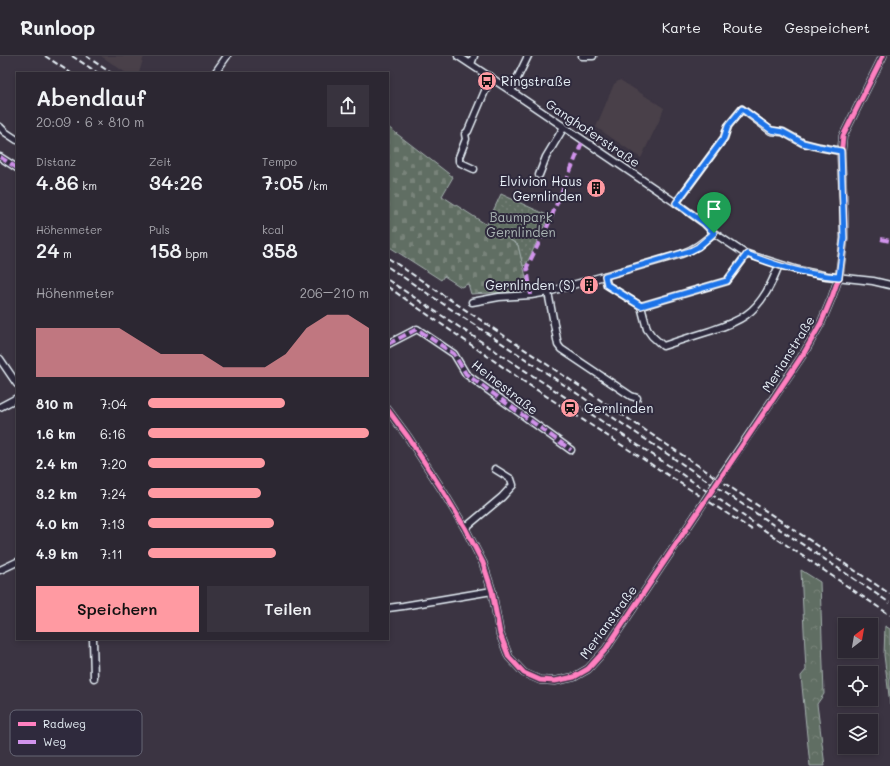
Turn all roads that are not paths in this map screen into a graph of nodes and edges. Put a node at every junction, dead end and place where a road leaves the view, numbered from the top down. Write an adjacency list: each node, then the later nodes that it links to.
1 (228, 56): 9 (street)
2 (458, 56): 8 (street, Ganghoferstraße)
3 (474, 56): 8 (street)
4 (528, 56): 11 (street)
5 (582, 56): 6 (street)
6 (593, 56)
7 (883, 56): 16 (street, Merianstraße)
8 (471, 64): 10 (street, Ganghoferstraße)
9 (216, 72)
10 (491, 77): 11 (street, Ganghoferstraße); 19 (street)
11 (511, 90): 12 (street, Ganghoferstraße)
12 (564, 127): 20 (street); 21 (street, Ganghoferstraße)
13 (2, 129): 14 (street); 15 (street)
14 (0, 138)
15 (16, 139)
16 (841, 151): 21 (street); 26 (street, Merianstraße)
17 (0, 157): 18 (street)
18 (16, 167)
19 (474, 169)
20 (539, 175)
21 (676, 203): 22 (street, Ganghoferstraße)
22 (714, 233): 23 (street, Ganghoferstraße); 25 (street)
23 (747, 254): 24 (street, Ganghoferstraße); 30 (street)
24 (779, 265): 26 (street, Ganghoferstraße); 30 (street)
25 (605, 276): 28 (street); 30 (street)
26 (839, 277): 27 (street, Ganghoferstraße); 43 (street, Merianstraße, bridge)
27 (890, 285)
28 (548, 292): 29 (street); 34 (street)
29 (472, 302)
30 (641, 306)
31 (389, 343): 38 (street, Heinestraße)
32 (0, 359): 33 (street)
33 (16, 383)
34 (637, 398)
35 (16, 399): 36 (street)
36 (0, 407)
37 (389, 411): 40 (street, Merianstraße)
38 (571, 450)
39 (495, 469): 40 (street)
40 (465, 528): 43 (street, Merianstraße)
41 (16, 562): 42 (street)
42 (0, 570)
43 (492, 591): 44 (street)
44 (389, 608)
45 (93, 640): 46 (street)
46 (94, 678)

